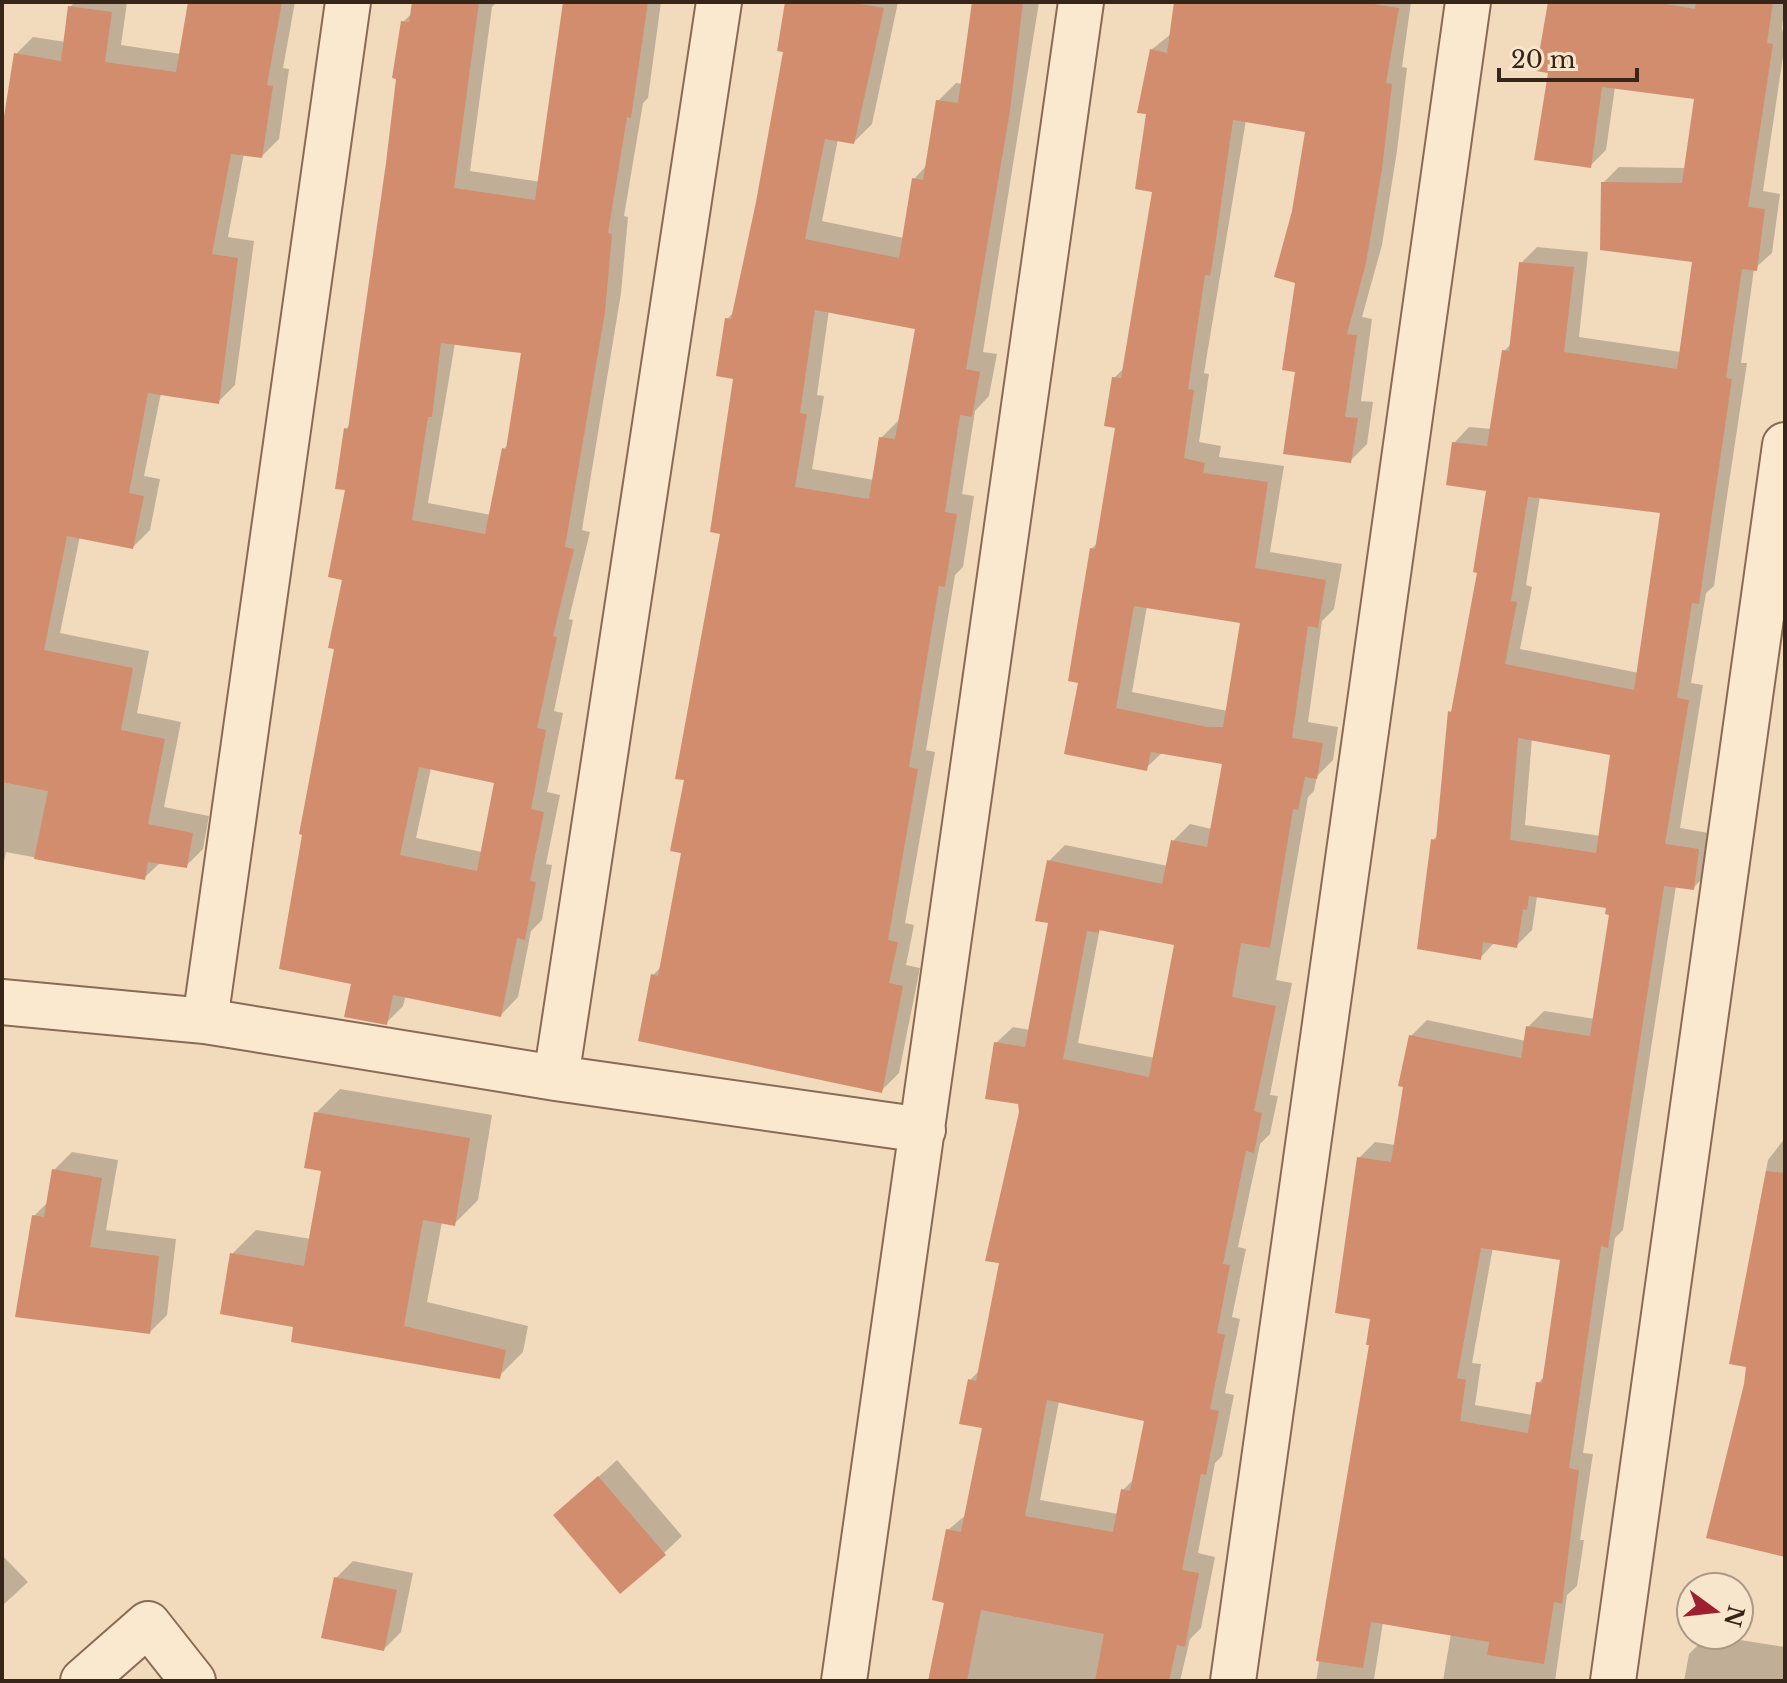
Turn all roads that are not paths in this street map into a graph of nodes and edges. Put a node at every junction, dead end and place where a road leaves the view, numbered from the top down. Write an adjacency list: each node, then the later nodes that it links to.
1 (348, 2): 7 (street)
2 (719, 2): 8 (street)
3 (1081, 2): 9 (street)
4 (1468, 2): 13 (street)
5 (1785, 445): 14 (street)
6 (2, 1002): 7 (street)
7 (205, 1021): 8 (street)
8 (556, 1078): 9 (street)
9 (923, 1130): 12 (street)
10 (83, 1681): 11 (street)
11 (193, 1681)
12 (844, 1681)
13 (1233, 1681)
14 (1613, 1681)

